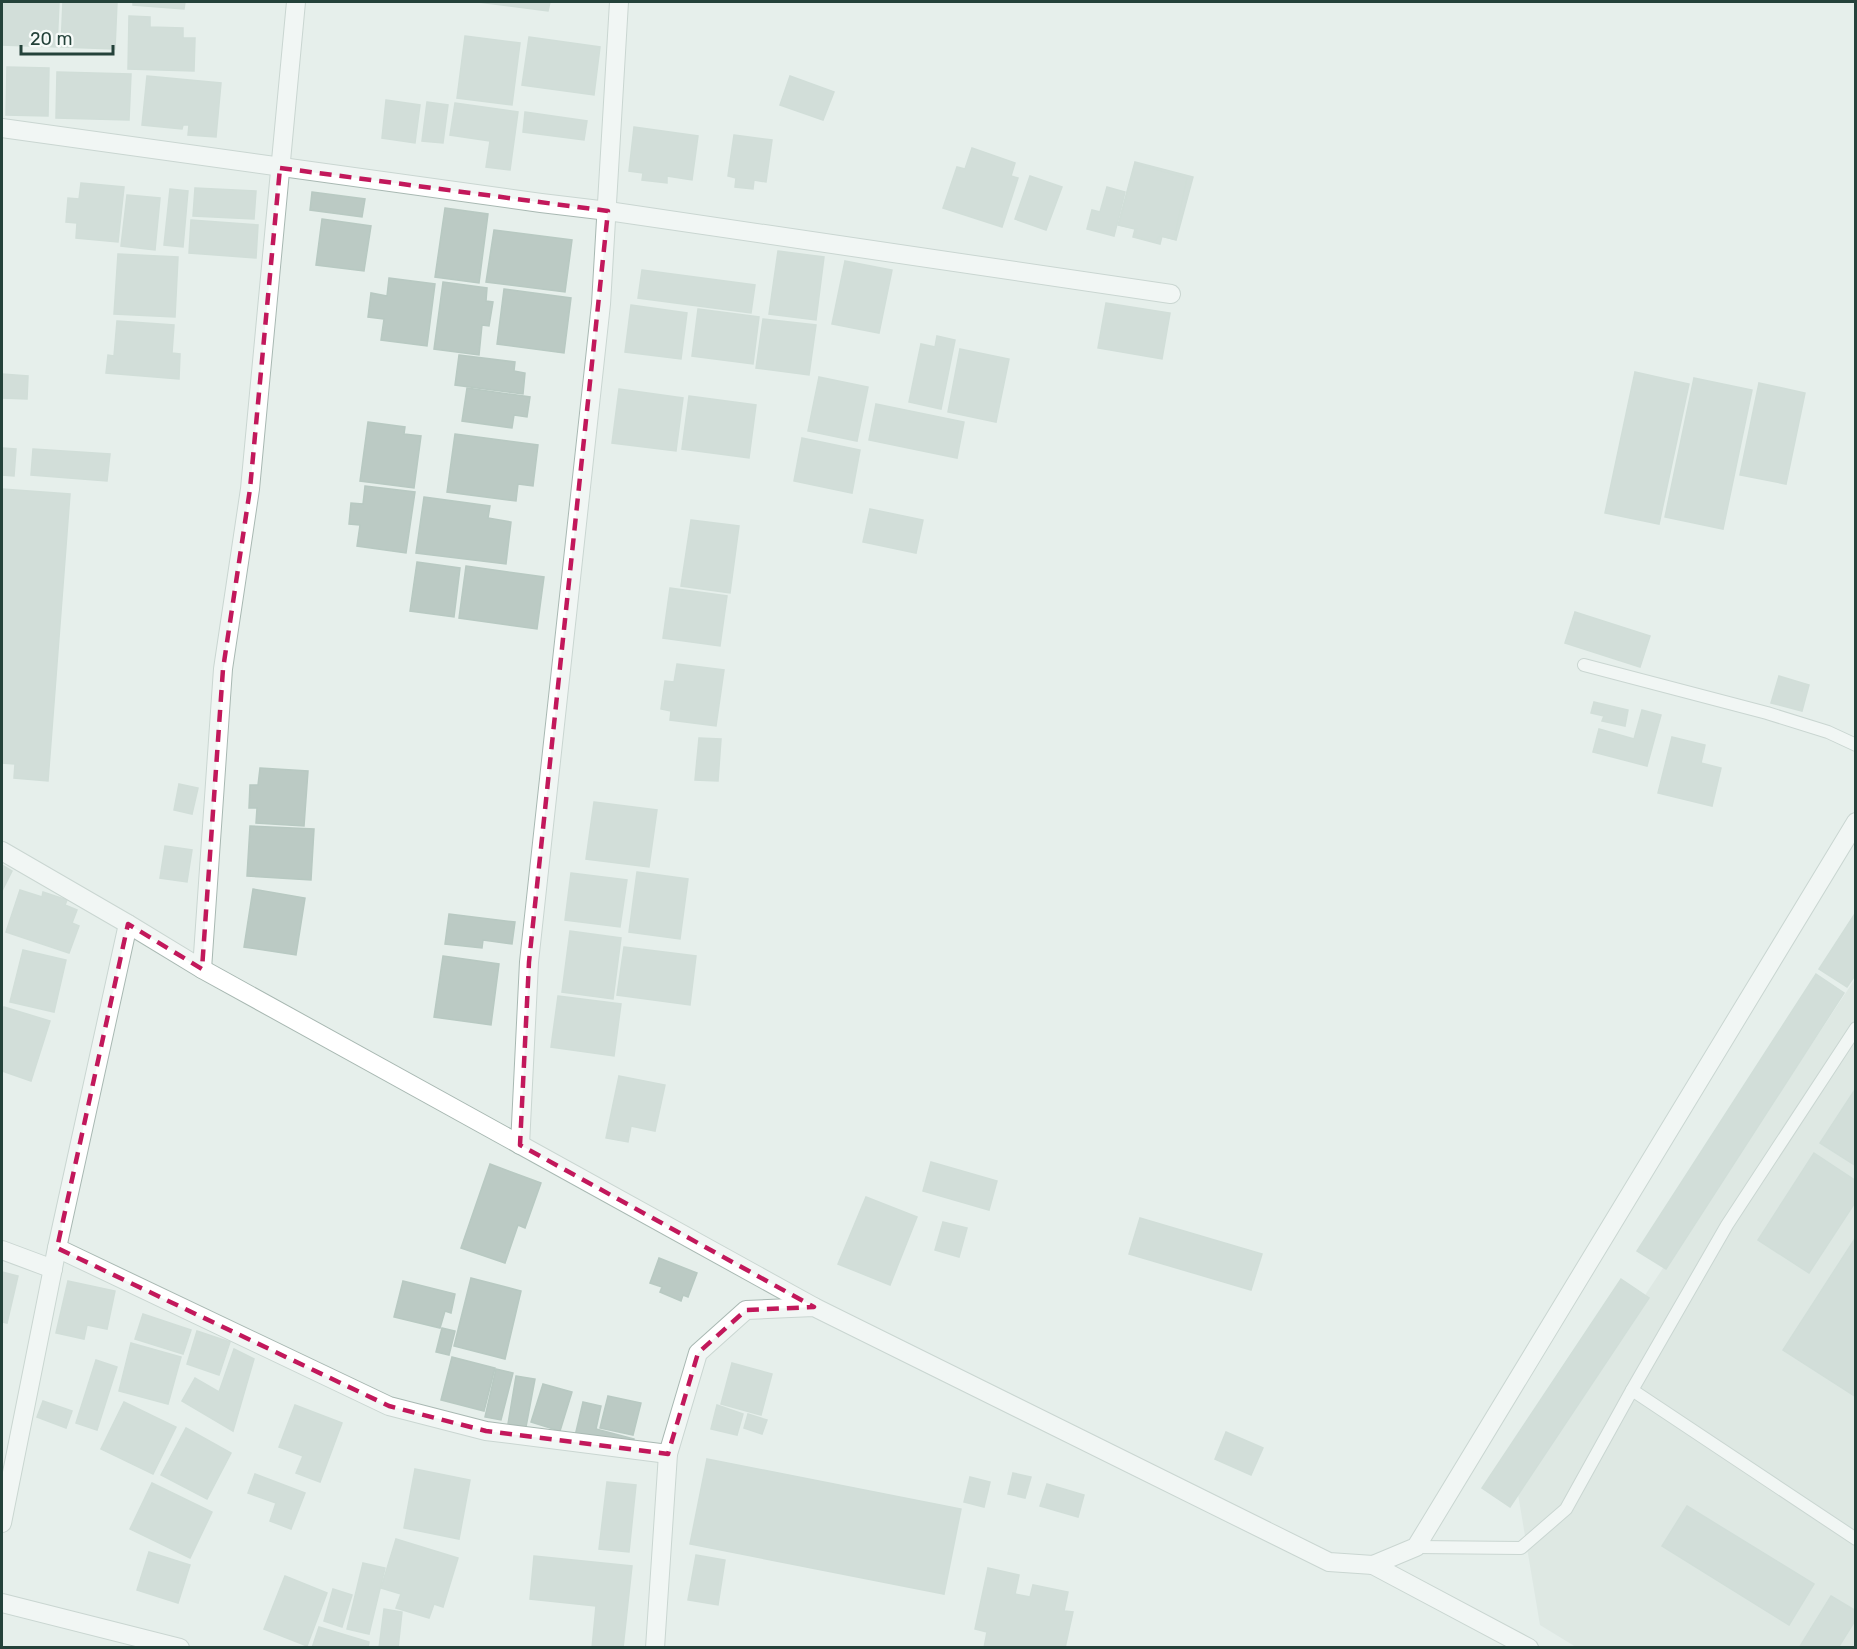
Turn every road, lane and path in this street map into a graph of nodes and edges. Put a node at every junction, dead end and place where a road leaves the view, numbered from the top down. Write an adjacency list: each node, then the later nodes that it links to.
1 (296, 2): 4 (street)
2 (619, 2): 5 (street)
3 (2, 129): 4 (street)
4 (280, 168): 5 (street); 12 (street)
5 (608, 211): 6 (street); 14 (street)
6 (1171, 294)
7 (1584, 665): 8 (lane)
8 (1856, 745)
9 (1856, 822): 23 (street)
10 (2, 851): 11 (street)
11 (128, 924): 12 (street); 15 (street)
12 (202, 969): 14 (street)
13 (1856, 1028): 19 (lane)
14 (520, 1145): 18 (street)
15 (57, 1248): 17 (street); 20 (street)
16 (2, 1250): 17 (street)
17 (53, 1269): 21 (street)
18 (814, 1307): 20 (street); 24 (street)
19 (1632, 1390): 22 (lane); 23 (lane)
20 (668, 1454): 27 (street)
21 (2, 1523)
22 (1856, 1539)
23 (1416, 1547): 24 (street)
24 (1373, 1565): 28 (street)
25 (2, 1603): 26 (street)
26 (180, 1647)
27 (655, 1647)
28 (1529, 1647)

